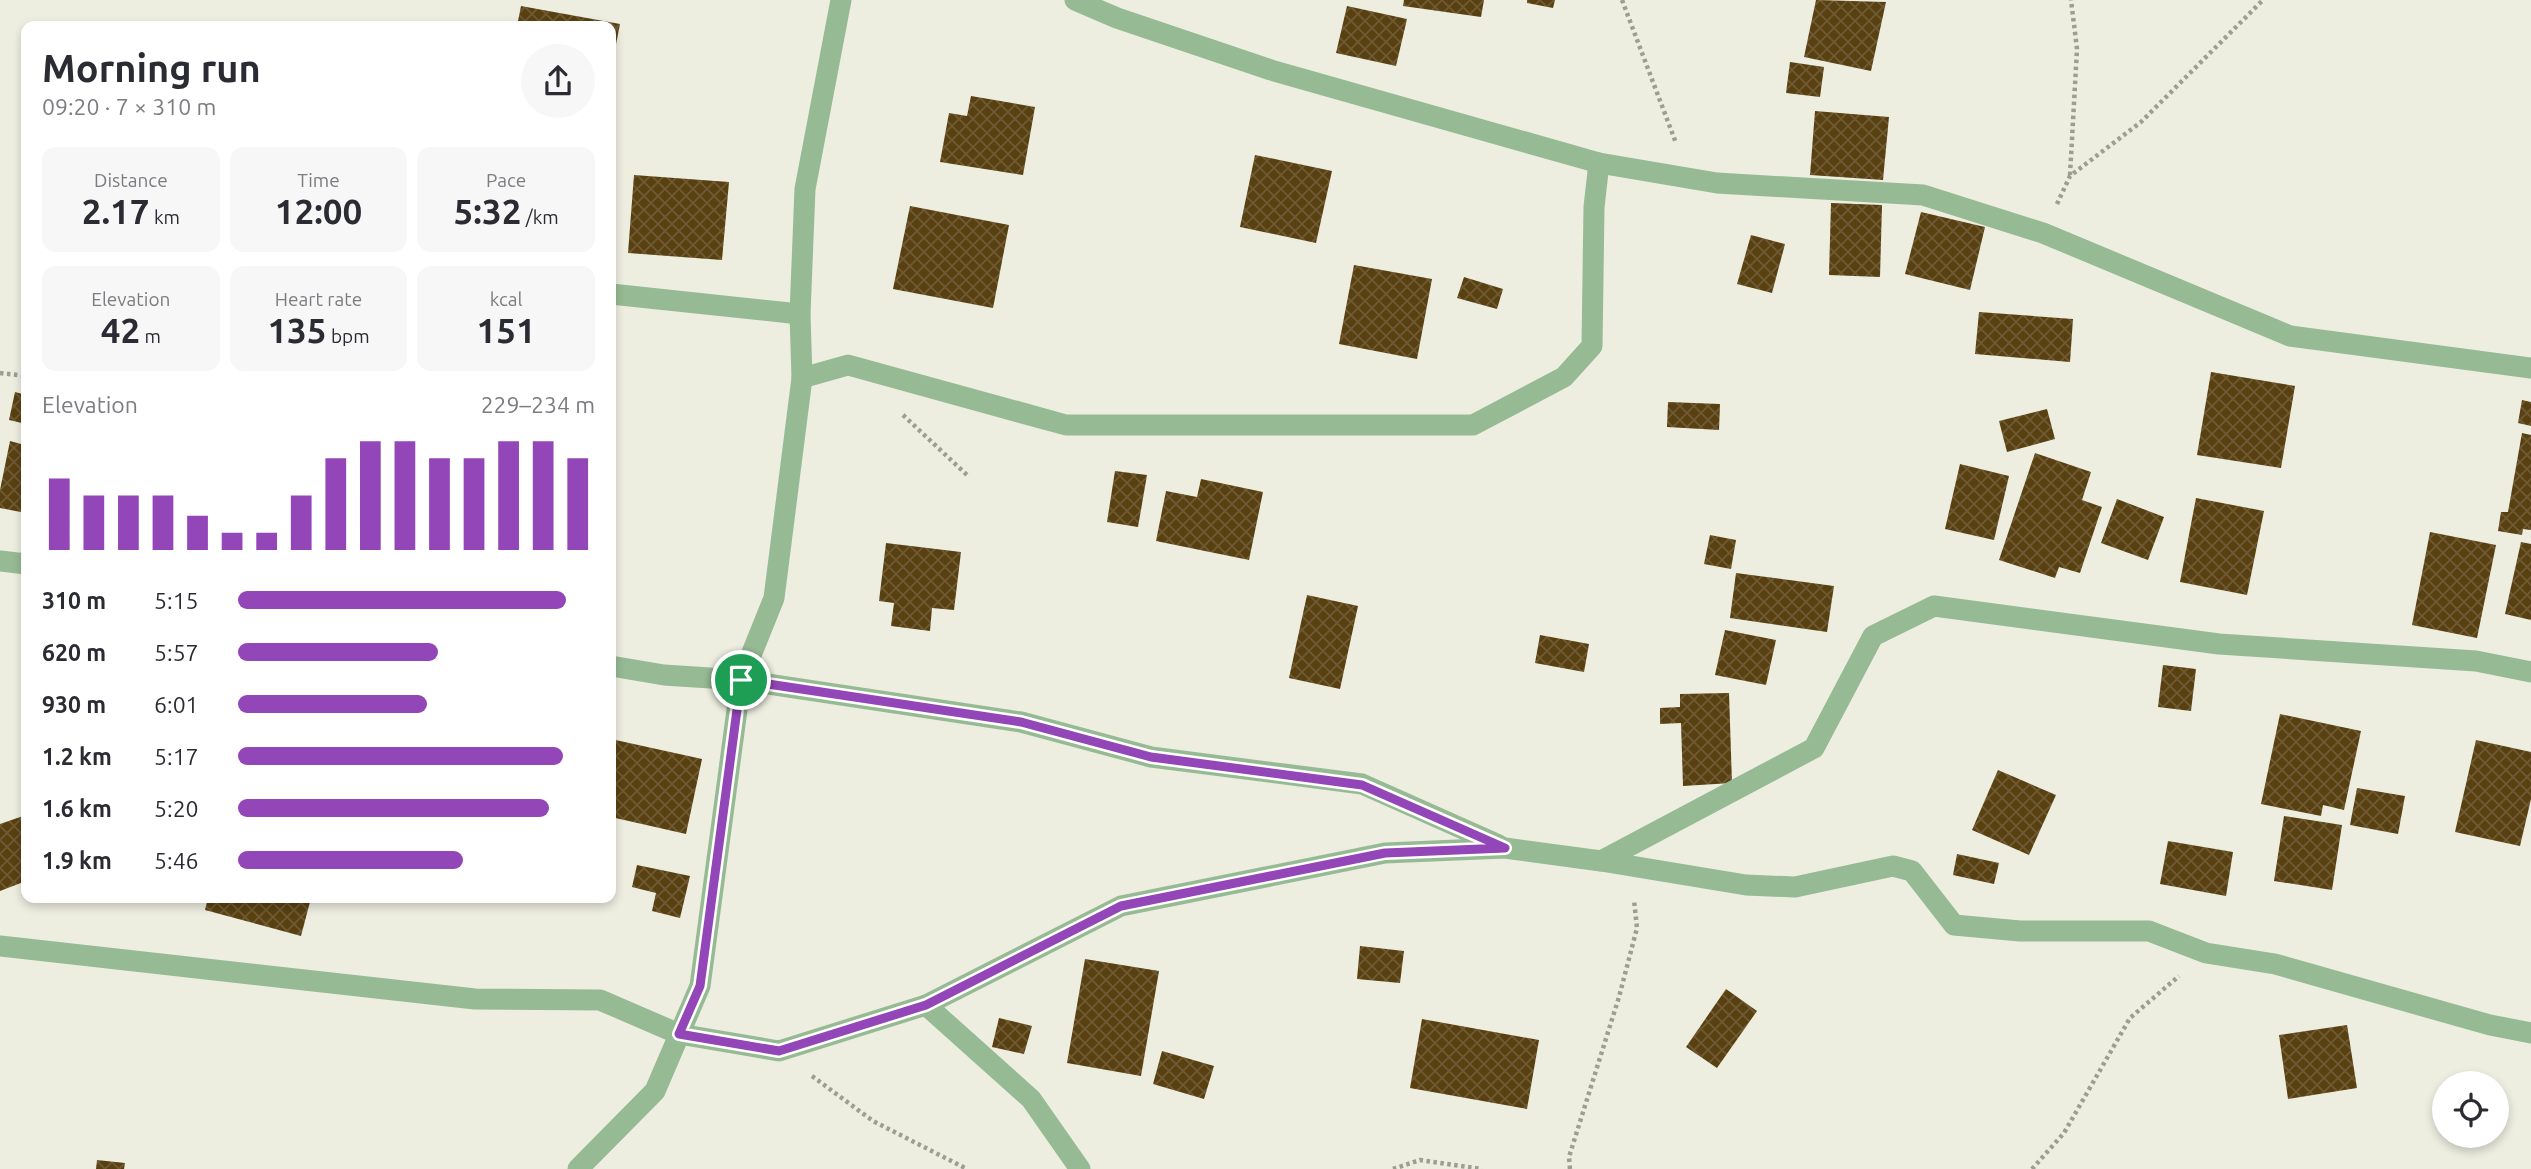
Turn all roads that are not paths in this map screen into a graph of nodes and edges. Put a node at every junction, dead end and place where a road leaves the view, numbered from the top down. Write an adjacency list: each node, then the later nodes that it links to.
1 (841, 0): 5 (street)
2 (1075, 0): 3 (street)
3 (1600, 163): 6 (street); 7 (street)
4 (616, 295): 5 (street)
5 (800, 314): 7 (street)
6 (2531, 368)
7 (802, 378): 12 (street)
8 (0, 561): 9 (street)
9 (21, 563)
10 (616, 667): 12 (street)
11 (2531, 672): 14 (street)
12 (741, 680): 13 (street); 18 (street)
13 (1505, 848): 14 (street); 16 (street)
14 (1601, 861): 17 (street)
15 (0, 946): 18 (street)
16 (926, 1005): 18 (street); 20 (street)
17 (2531, 1033)
18 (679, 1034): 19 (street)
19 (578, 1169)
20 (1080, 1169)

